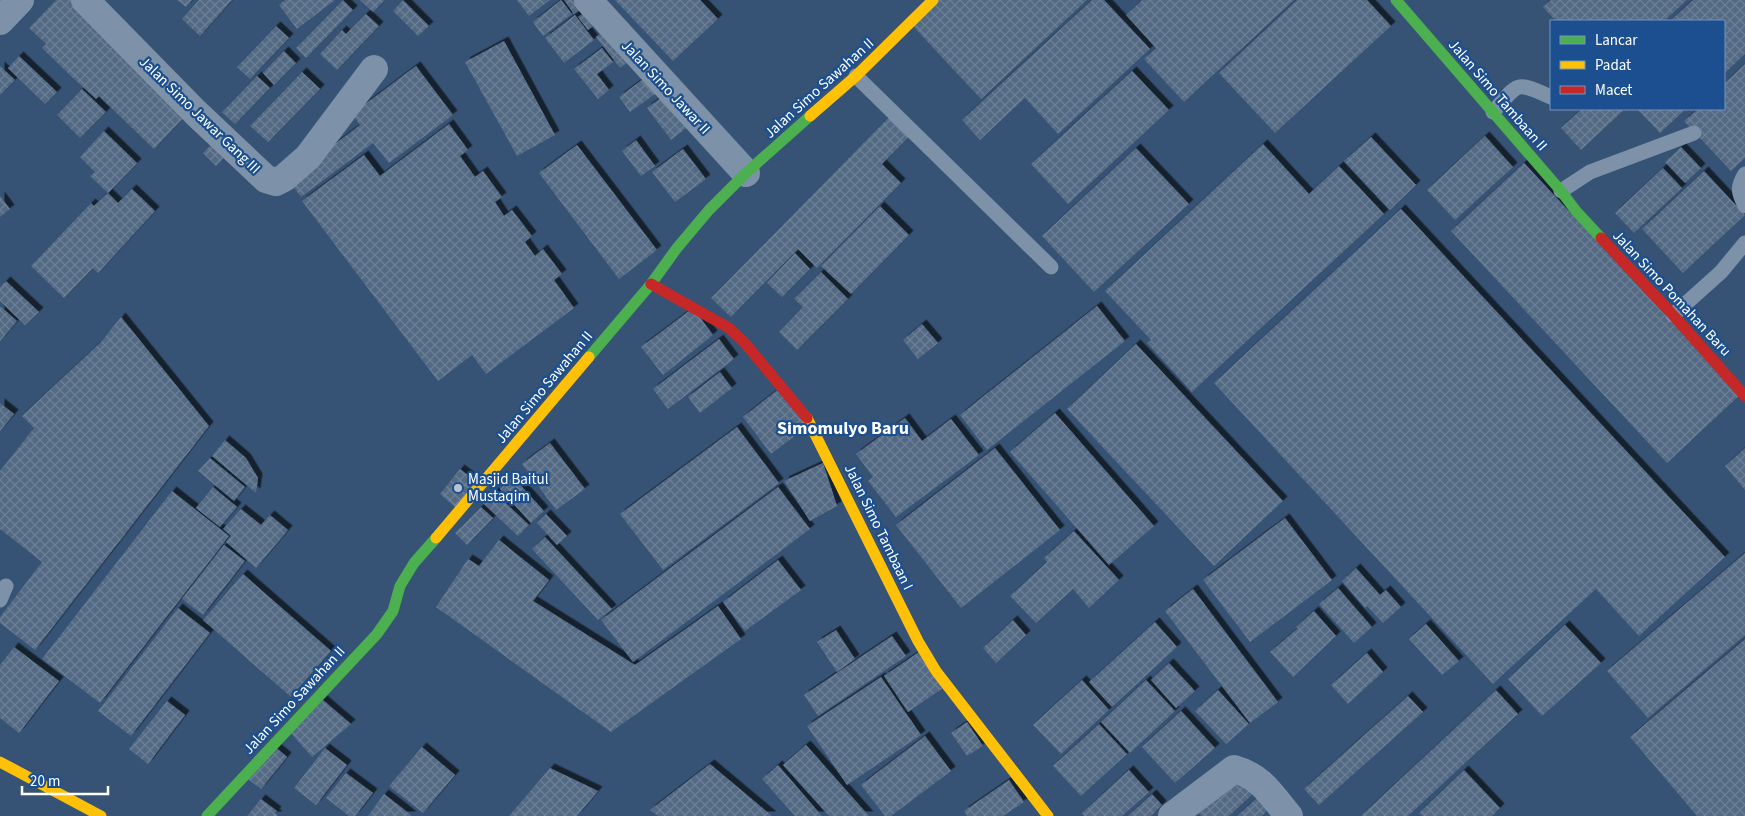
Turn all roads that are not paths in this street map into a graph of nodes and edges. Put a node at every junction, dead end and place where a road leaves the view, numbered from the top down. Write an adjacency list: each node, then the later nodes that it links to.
1 (20, 0): 6 (street)
2 (85, 0): 7 (street, Jalan Simo Jawar Gang III)
3 (588, 0): 12 (street, Jalan Simo Jawar II)
4 (933, 0): 8 (street, Jalan Simo Sawahan II)
5 (1396, 0): 10 (street, Jalan Simo Tambaan II)
6 (0, 21)
7 (374, 69)
8 (856, 76): 12 (street, Jalan Simo Sawahan II); 18 (lane)
9 (1550, 97): 10 (lane)
10 (1493, 112): 14 (street, Jalan Simo Tambaan II)
11 (1694, 133): 14 (lane)
12 (746, 173): 19 (street, Jalan Simo Sawahan II)
13 (1745, 174): 15 (lane)
14 (1561, 191): 16 (street, Jalan Simo Tambaan II)
15 (1745, 206)
16 (1576, 211): 20 (street, Jalan Simo Pomahan Baru)
17 (1745, 243): 20 (lane)
18 (1051, 267)
19 (651, 284): 24 (street, Jalan Simo Sawahan II); 25 (street, Jalan Simo Tambaan I)
20 (1673, 315): 21 (street, Jalan Simo Pomahan Baru)
21 (1745, 396)
22 (0, 762): 23 (street)
23 (100, 816)
24 (207, 816)
25 (1048, 816)
26 (1172, 816): 27 (street)
27 (1289, 816)

